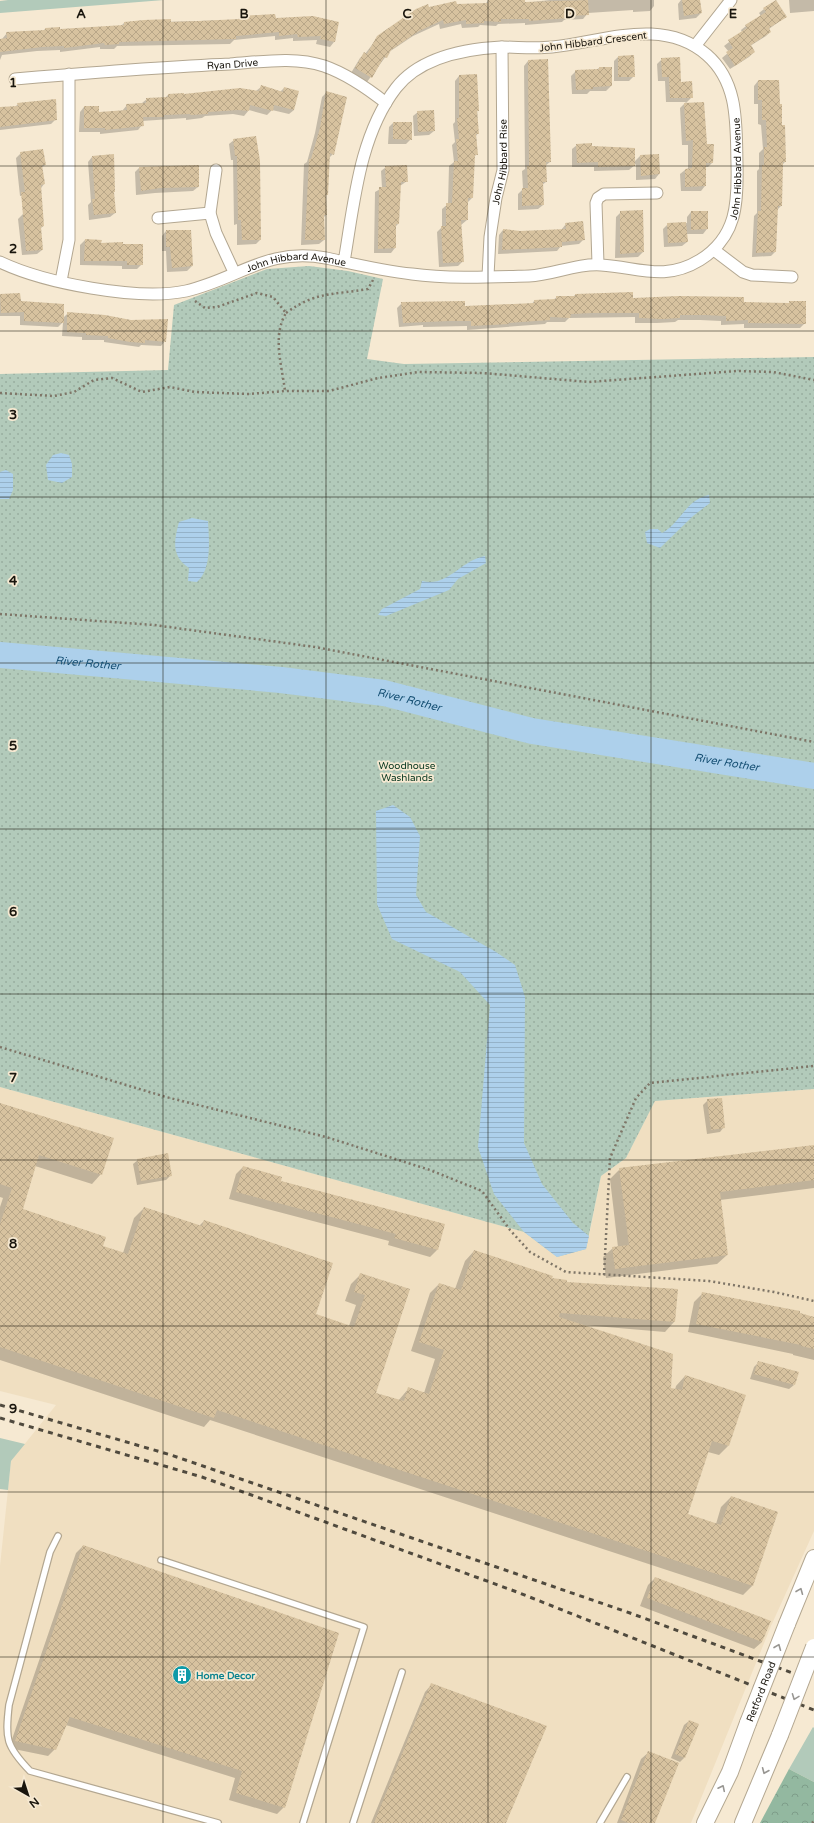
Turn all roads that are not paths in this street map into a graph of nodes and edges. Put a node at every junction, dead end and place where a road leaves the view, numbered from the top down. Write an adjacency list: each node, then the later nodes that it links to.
1 (731, 0): 2 (street)
2 (695, 46): 3 (street, John Hibbard Crescent); 11 (street, John Hibbard Avenue)
3 (502, 47): 6 (street, John Hibbard Crescent); 16 (street, John Hibbard Rise)
4 (69, 74): 5 (street, Ryan Drive); 6 (street, Ryan Drive); 18 (street)
5 (15, 79)
6 (386, 103): 13 (street, John Hibbard Crescent)
7 (216, 170): 9 (street)
8 (657, 193): 14 (street)
9 (210, 213): 10 (street); 15 (street)
10 (158, 218)
11 (714, 250): 14 (street, John Hibbard Avenue); 17 (street)
12 (0, 262): 18 (street, John Hibbard Avenue)
13 (344, 262): 15 (street, John Hibbard Avenue); 16 (street, John Hibbard Avenue)
14 (598, 264): 16 (street, John Hibbard Avenue)
15 (234, 272): 18 (street, John Hibbard Avenue)
16 (488, 276)
17 (792, 278)
18 (61, 282)
19 (58, 1536): 25 (lane)
20 (814, 1558): 29 (main road, Retford Road, one-way to 20, bridge)
21 (162, 1560): 26 (lane)
22 (814, 1647): 30 (main road, one-way to 30, bridge)
23 (402, 1672): 27 (lane)
24 (627, 1777): 28 (lane)
25 (218, 1823)
26 (304, 1823)
27 (353, 1823)
28 (600, 1823)
29 (705, 1823)
30 (743, 1823)

